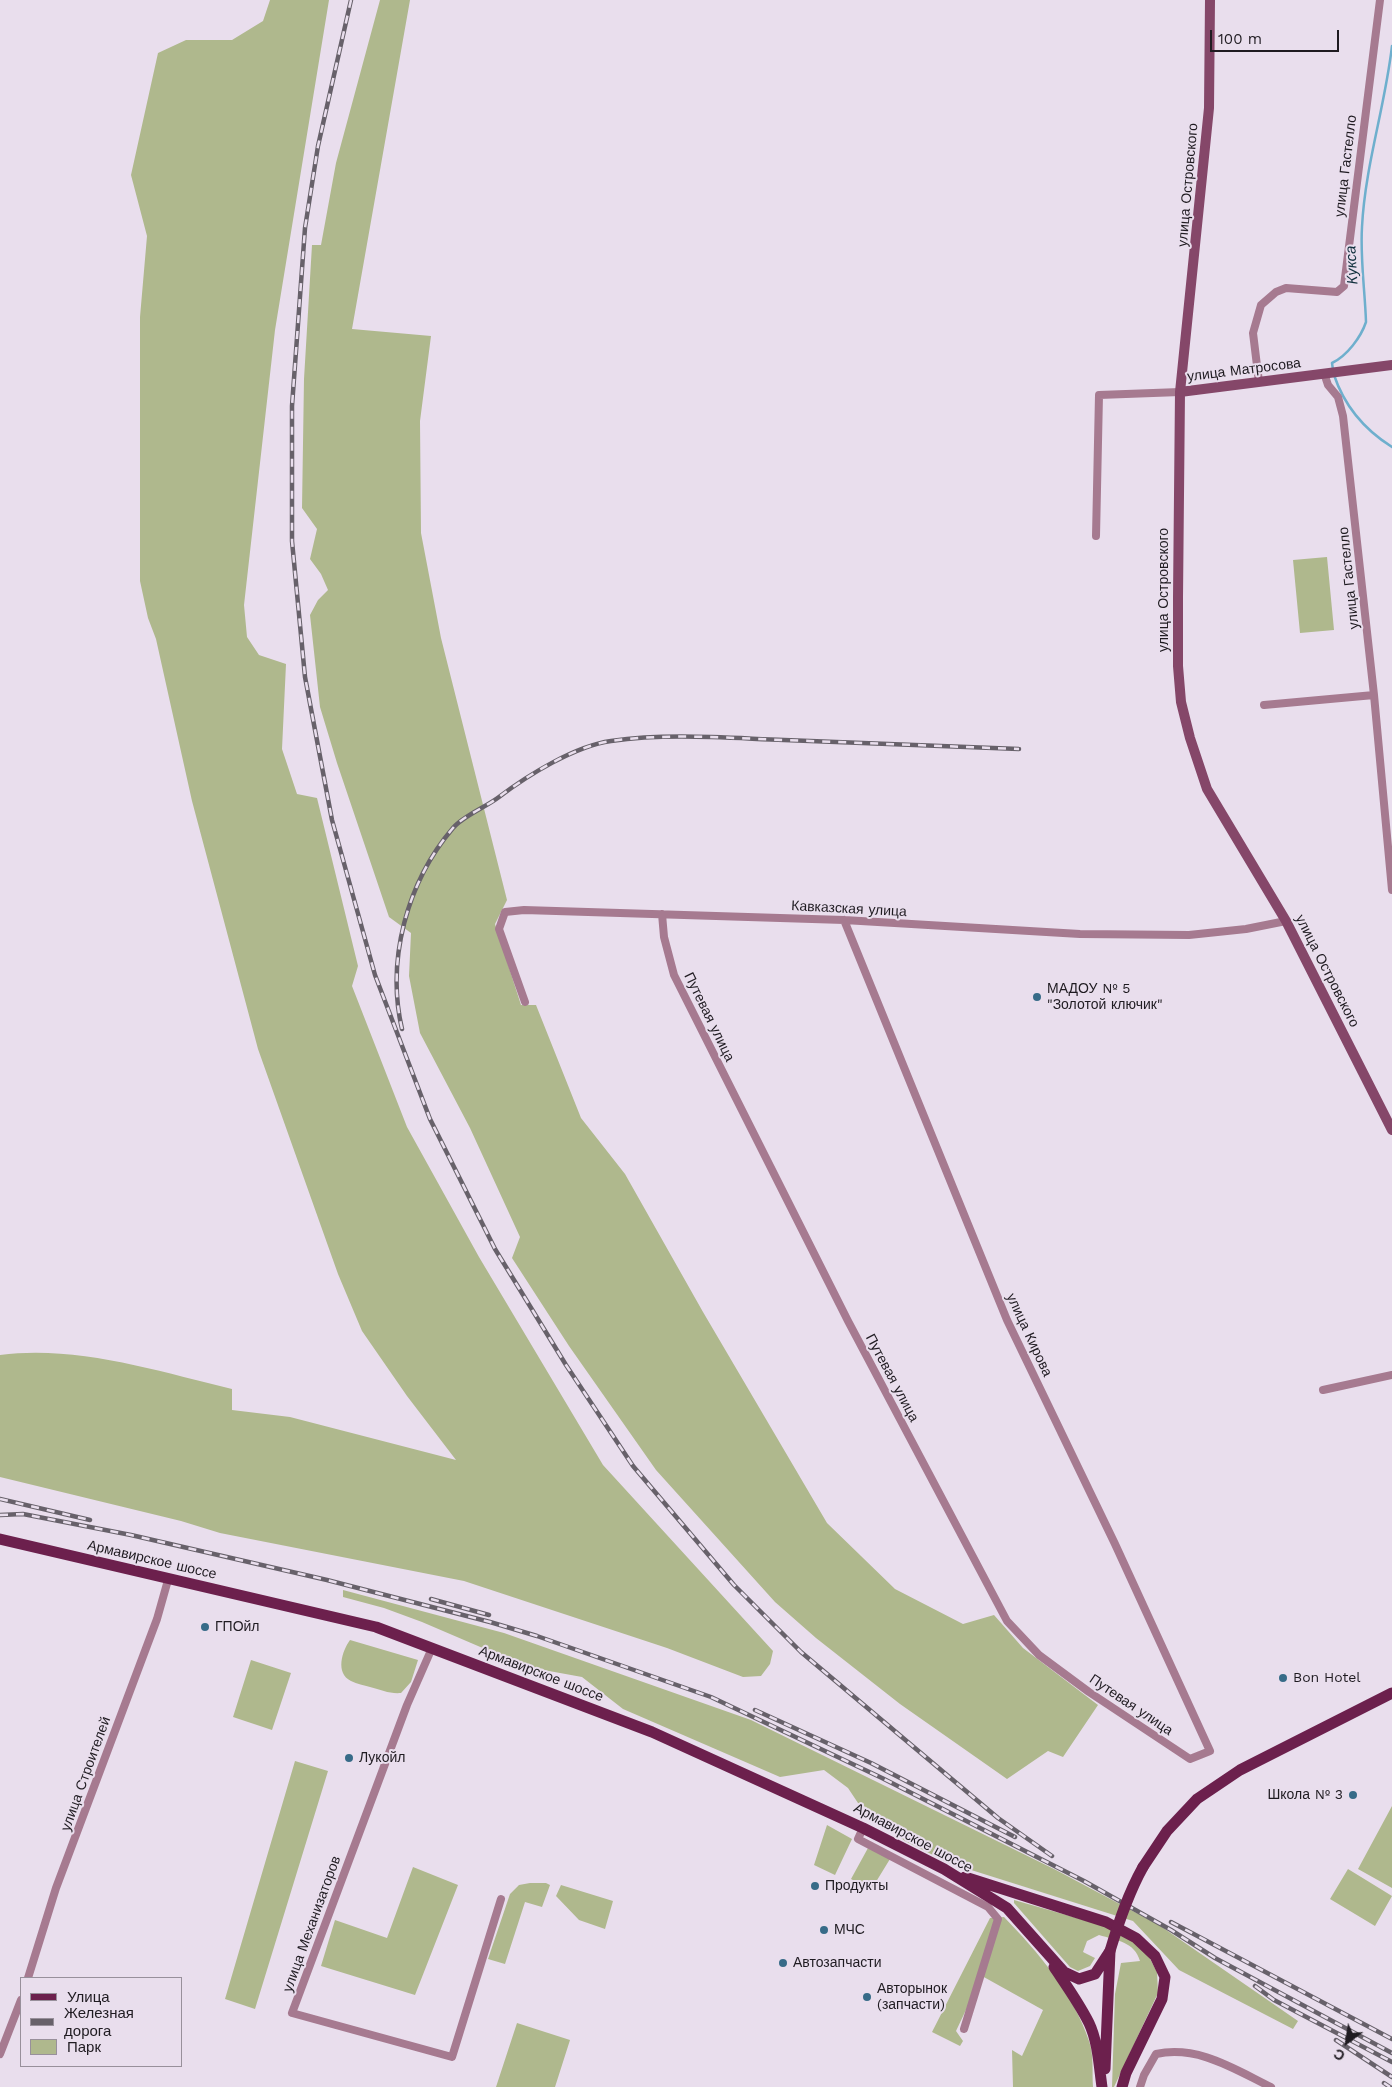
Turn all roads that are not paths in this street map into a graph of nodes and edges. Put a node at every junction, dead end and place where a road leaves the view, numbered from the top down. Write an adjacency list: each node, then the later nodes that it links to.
1 (1210, 0): 6 (street, улица Островского)
2 (1380, 0): 5 (street, улица Гастелло)
3 (1392, 365): 4 (street, улица Матросова)
4 (1331, 372): 5 (street, улица Матросова); 8 (street, улица Гастелло)
5 (1259, 382): 6 (street, улица Матросова)
6 (1180, 392): 7 (street, улица Матросова); 13 (street, улица Островского)
7 (1096, 536)
8 (1374, 695): 9 (street); 10 (street, улица Гастелло)
9 (1264, 705)
10 (1392, 890)
11 (662, 914): 12 (street, Кавказская улица); 14 (street, Кавказская улица); 22 (street, Путевая улица)
12 (844, 920): 13 (street, Кавказская улица); 22 (street, улица Кирова)
13 (1286, 921): 15 (street, улица Островского)
14 (525, 1002)
15 (1392, 1130)
16 (1392, 1375): 17 (street)
17 (1323, 1390)
18 (0, 1539): 19 (main road, Армавирское шоссе)
19 (168, 1580): 20 (main road, Армавирское шоссе); 28 (street, улица Строителей)
20 (432, 1648): 23 (main road, Армавирское шоссе); 25 (street, улица Механизаторов)
21 (1392, 1693): 27 (main road, bridge)
22 (1210, 1750)
23 (863, 1828): 24 (main road, Армавирское шоссе); 30 (street)
24 (944, 1869): 26 (main road, Армавирское шоссе); 33 (main road)
25 (501, 1899)
26 (1031, 1935): 27 (main road); 32 (main road)
27 (1110, 1951): 32 (main road)
28 (28, 1977)
29 (20, 2004): 31 (street)
30 (964, 2029)
31 (0, 2054)
32 (1103, 2087)
33 (1122, 2087)
34 (1140, 2087): 35 (street)
35 (1271, 2087)

